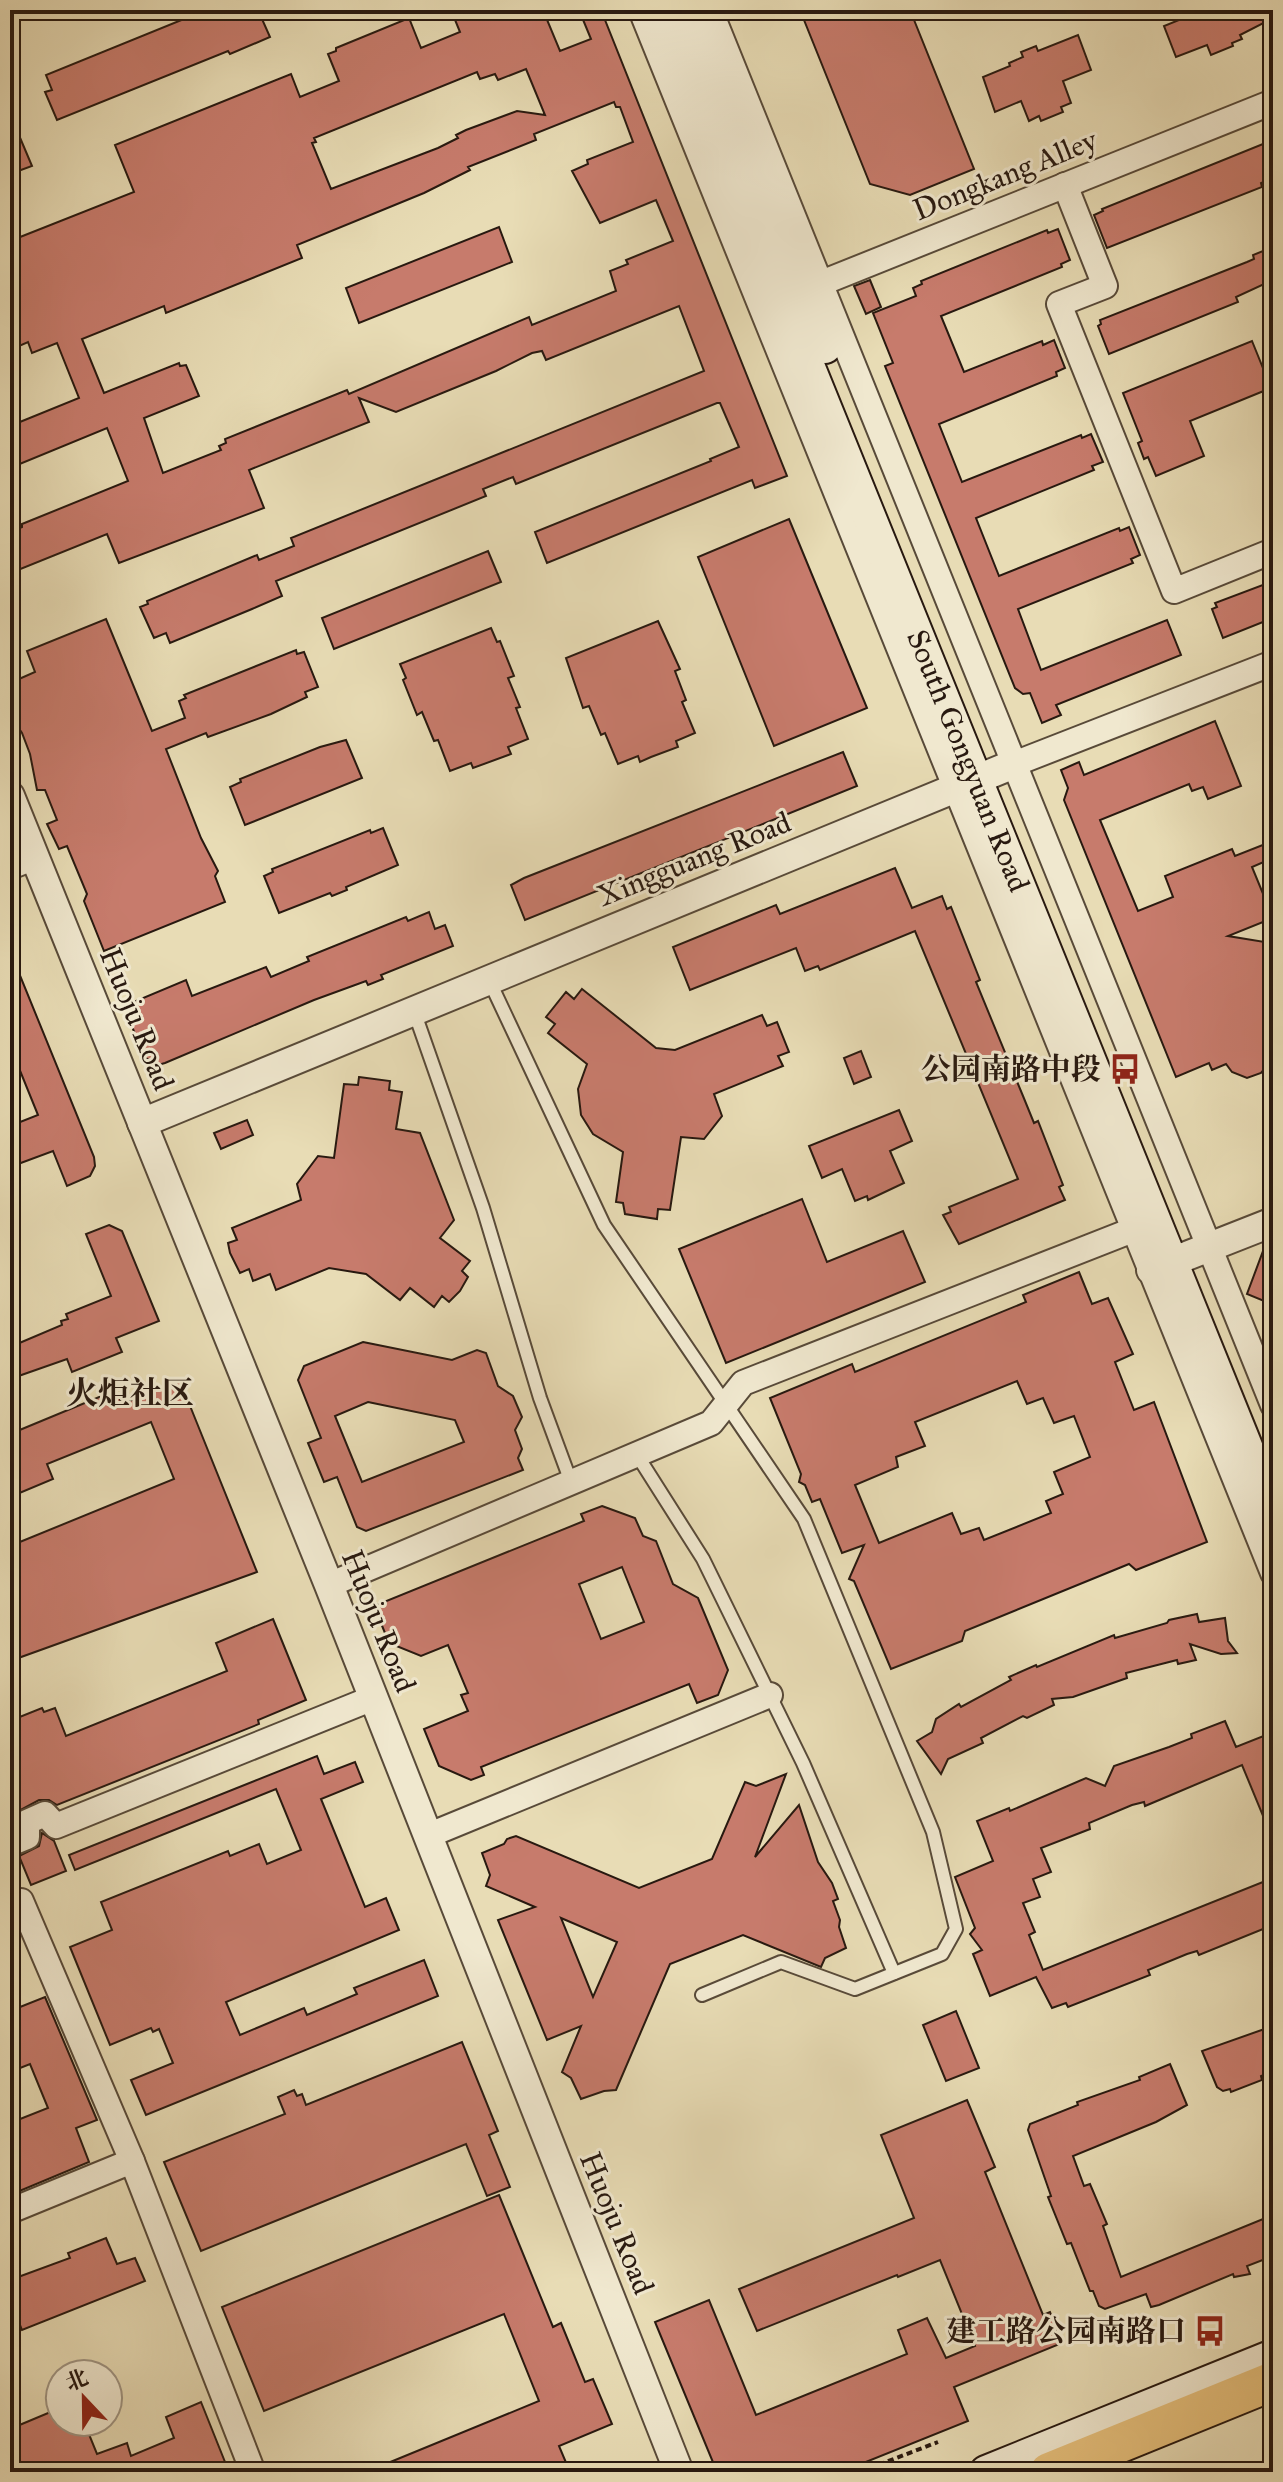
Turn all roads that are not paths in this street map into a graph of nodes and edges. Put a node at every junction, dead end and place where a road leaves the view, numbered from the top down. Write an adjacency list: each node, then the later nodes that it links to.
1 (641, 10): 7 (street)
2 (664, 10): 7 (main road, South Gongyuan Road)
3 (690, 10): 7 (main road, South Gongyuan Road)
4 (710, 10): 7 (street)
5 (1273, 102): 6 (street, Dongkang Alley)
6 (1065, 185): 7 (street, Dongkang Alley); 8 (street)
7 (791, 296): 10 (main road, South Gongyuan Road); 10 (street)
8 (1273, 551)
9 (1273, 663): 10 (street, Xingguang Road)
10 (986, 775): 13 (street, Xingguang Road); 17 (main road, South Gongyuan Road); 18 (main road, South Gongyuan Road)
11 (10, 796): 12 (street, Huoju Road)
12 (23, 862): 15 (street, Huoju Road)
13 (489, 980): 14 (street, Xingguang Road); 19 (lane)
14 (414, 1011): 15 (street, Xingguang Road); 23 (lane)
15 (142, 1123): 26 (street, Huoju Road)
16 (1273, 1222): 18 (street)
17 (1144, 1226): 18 (main road, South Gongyuan Road); 19 (street)
18 (1180, 1259): 20 (street); 22 (main road, South Gongyuan Road); 24 (main road, South Gongyuan Road); 25 (street)
19 (726, 1404): 21 (street); 32 (lane)
20 (1273, 1405)
21 (637, 1455): 23 (street); 27 (lane)
22 (1273, 1464)
23 (571, 1482): 26 (street)
24 (1273, 1513)
25 (1273, 1573)
26 (329, 1585): 28 (street, Huoju Road)
27 (770, 1695): 29 (street); 32 (lane)
28 (373, 1698): 29 (street, Huoju Road); 30 (street)
29 (427, 1836): 39 (street, Huoju Road)
30 (10, 1844)
31 (21, 1901): 34 (street)
32 (894, 1973): 33 (lane)
33 (702, 1995)
34 (132, 2161): 35 (street); 38 (street)
35 (10, 2211)
36 (1273, 2356): 40 (main road)
37 (1273, 2381): 41 (highway)
38 (253, 2472)
39 (679, 2472)
40 (986, 2472)
41 (1049, 2472)

